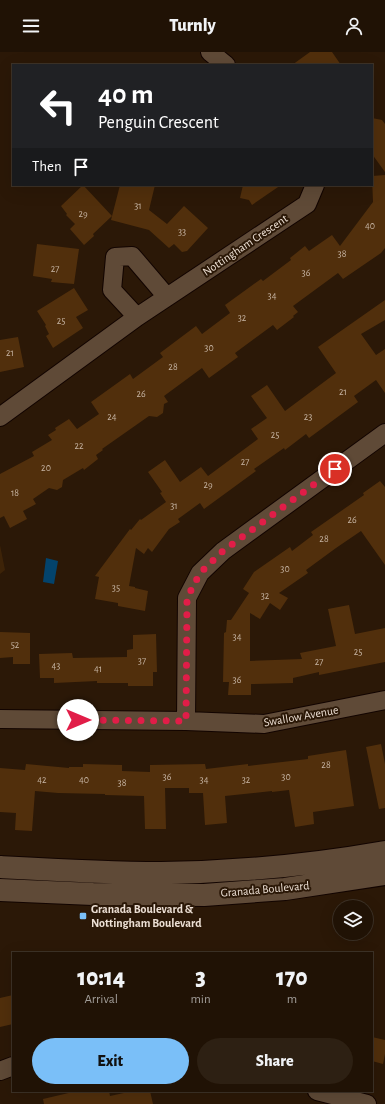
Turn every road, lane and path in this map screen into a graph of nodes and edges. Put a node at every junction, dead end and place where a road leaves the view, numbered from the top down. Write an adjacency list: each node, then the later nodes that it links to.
1 (210, 52): 2 (street)
2 (225, 64)
3 (314, 186): 4 (street, Nottingham Crescent)
4 (167, 297): 5 (street, Nottingham Crescent); 5 (street)
5 (137, 317): 6 (street, Nottingham Crescent)
6 (0, 416)
7 (385, 433): 10 (street)
8 (385, 700): 10 (street, Swallow Avenue)
9 (0, 719): 10 (street, Swallow Avenue)
10 (186, 721)
11 (385, 852): 12 (main road, Granada Boulevard)
12 (0, 867)
13 (385, 874): 14 (main road, Granada Boulevard)
14 (0, 890)
15 (12, 1066): 16 (street)
16 (0, 1071)
17 (321, 1092): 18 (street)
18 (367, 1104)

